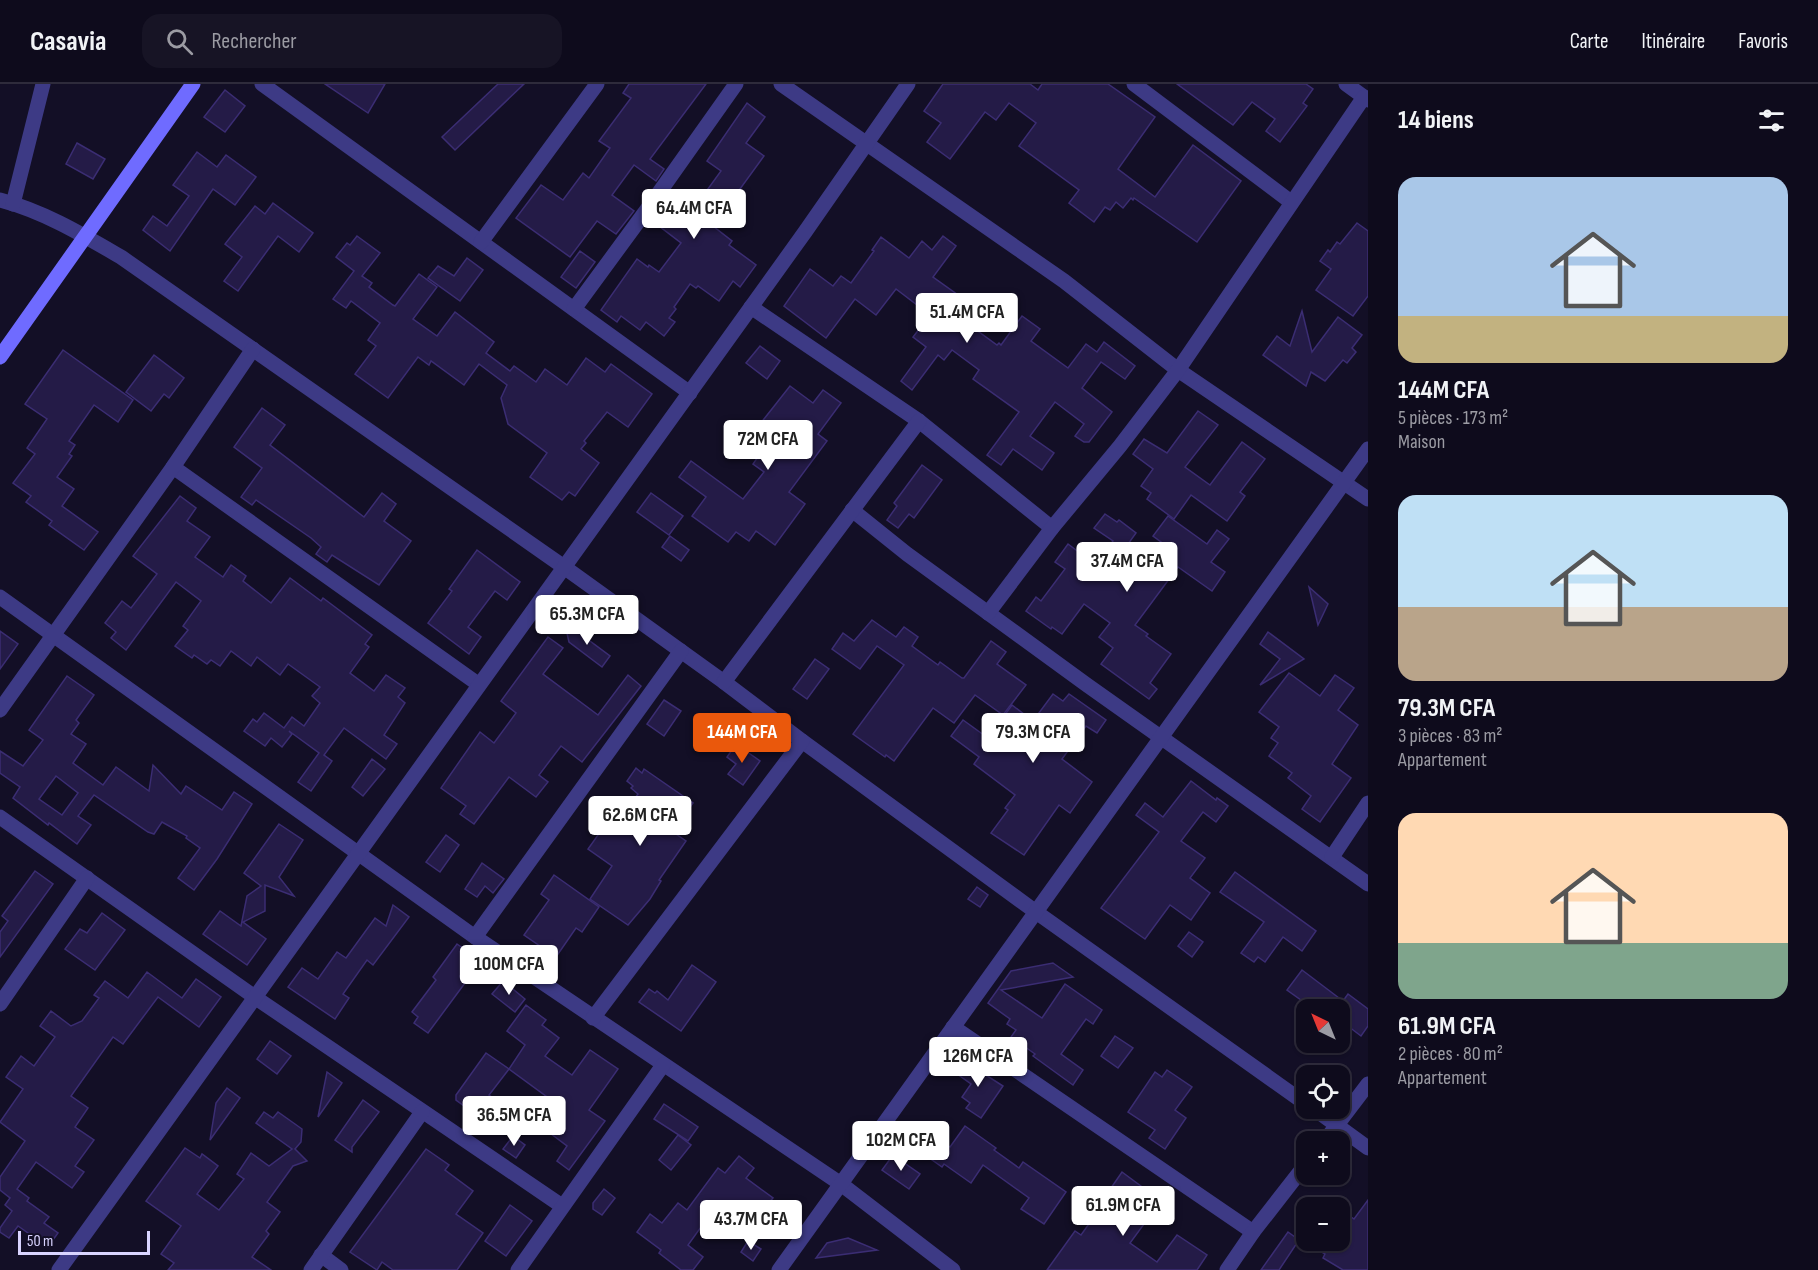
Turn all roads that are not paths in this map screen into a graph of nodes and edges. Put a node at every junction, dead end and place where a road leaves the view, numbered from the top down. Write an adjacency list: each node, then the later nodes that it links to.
1 (43, 84): 13 (street)
2 (193, 84): 15 (street)
3 (262, 84): 16 (street)
4 (597, 84): 16 (street)
5 (736, 84): 18 (street)
6 (781, 84): 12 (street)
7 (908, 84): 12 (street)
8 (1134, 84): 10 (street)
9 (1346, 84): 11 (street)
10 (1151, 89): 14 (street)
11 (1366, 98): 14 (street)
12 (866, 144): 17 (street); 21 (street)
13 (6, 202): 15 (street)
14 (1291, 202): 21 (street)
15 (84, 236): 19 (street); 20 (street)
16 (481, 242): 18 (street)
17 (752, 307): 22 (street); 23 (street)
18 (574, 309): 22 (street)
19 (253, 349): 25 (street); 30 (street)
20 (0, 357)
21 (1178, 370): 26 (street); 29 (street)
22 (690, 393): 30 (street)
23 (919, 421): 28 (street); 29 (street)
24 (1368, 449): 26 (street)
25 (173, 467): 33 (street); 36 (street)
26 (1344, 482): 27 (street); 38 (street)
27 (1368, 499)
28 (852, 510): 32 (street); 35 (street)
29 (1052, 528): 32 (street)
30 (564, 567): 34 (street); 36 (street)
31 (0, 597): 33 (street)
32 (988, 613): 38 (street)
33 (54, 637): 37 (street); 42 (street)
34 (681, 651): 35 (street); 47 (street)
35 (724, 682): 39 (street)
36 (478, 684): 42 (street)
37 (0, 710)
38 (1161, 738): 43 (street); 46 (street)
39 (802, 741): 46 (street); 50 (street)
40 (1368, 803): 43 (street)
41 (0, 817): 44 (street)
42 (358, 855): 47 (street); 48 (street)
43 (1332, 857): 45 (street)
44 (87, 878): 48 (street); 49 (street)
45 (1368, 884)
46 (1036, 912): 51 (street); 54 (street)
47 (475, 937): 50 (street)
48 (256, 998): 55 (street); 65 (street)
49 (0, 1004)
50 (593, 1018): 52 (street)
51 (953, 1027): 61 (street); 63 (street)
52 (663, 1065): 61 (street); 62 (street)
53 (1368, 1083): 57 (street)
54 (1296, 1097)
55 (422, 1112): 62 (street); 64 (street)
56 (1329, 1119): 57 (street)
57 (1337, 1125): 58 (street); 59 (street)
58 (1332, 1131)
59 (1368, 1148)
60 (1296, 1177): 63 (street)
61 (841, 1184): 69 (street); 70 (street)
62 (562, 1206): 68 (street)
63 (1253, 1232): 71 (street)
64 (321, 1256): 66 (street); 67 (street)
65 (59, 1270)
66 (311, 1270)
67 (341, 1270)
68 (518, 1270)
69 (779, 1270)
70 (953, 1270)
71 (1227, 1270)

